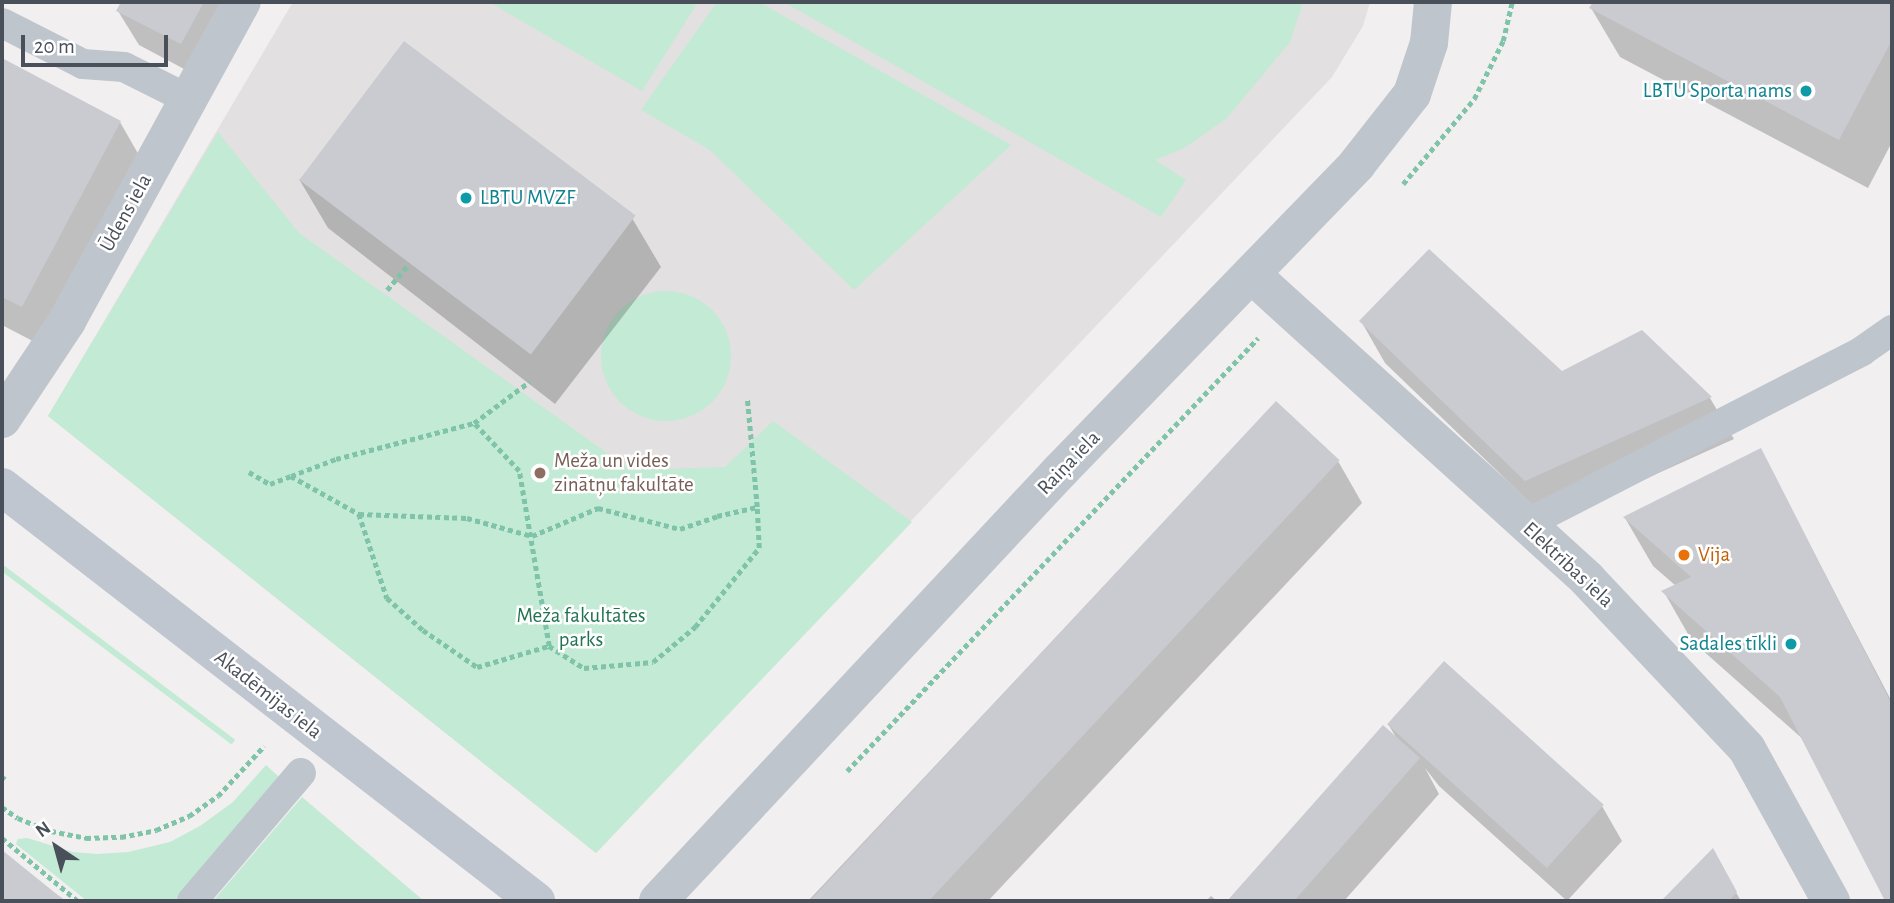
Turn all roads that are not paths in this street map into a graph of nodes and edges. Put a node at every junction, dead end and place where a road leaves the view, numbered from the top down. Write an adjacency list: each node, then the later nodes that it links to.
1 (242, 2): 4 (street, Ūdens iela)
2 (1433, 2): 5 (street, Raiņa iela)
3 (2, 23): 4 (lane)
4 (188, 99): 7 (street, Ūdens iela)
5 (1251, 274): 9 (street, Elektrības iela); 13 (street, Raiņa iela)
6 (1892, 330): 9 (lane)
7 (2, 419)
8 (2, 487): 12 (main road, Akadēmijas iela)
9 (1526, 524): 14 (street, Elektrības iela)
10 (301, 773): 11 (lane)
11 (192, 901)
12 (536, 901)
13 (658, 901)
14 (1831, 901)

